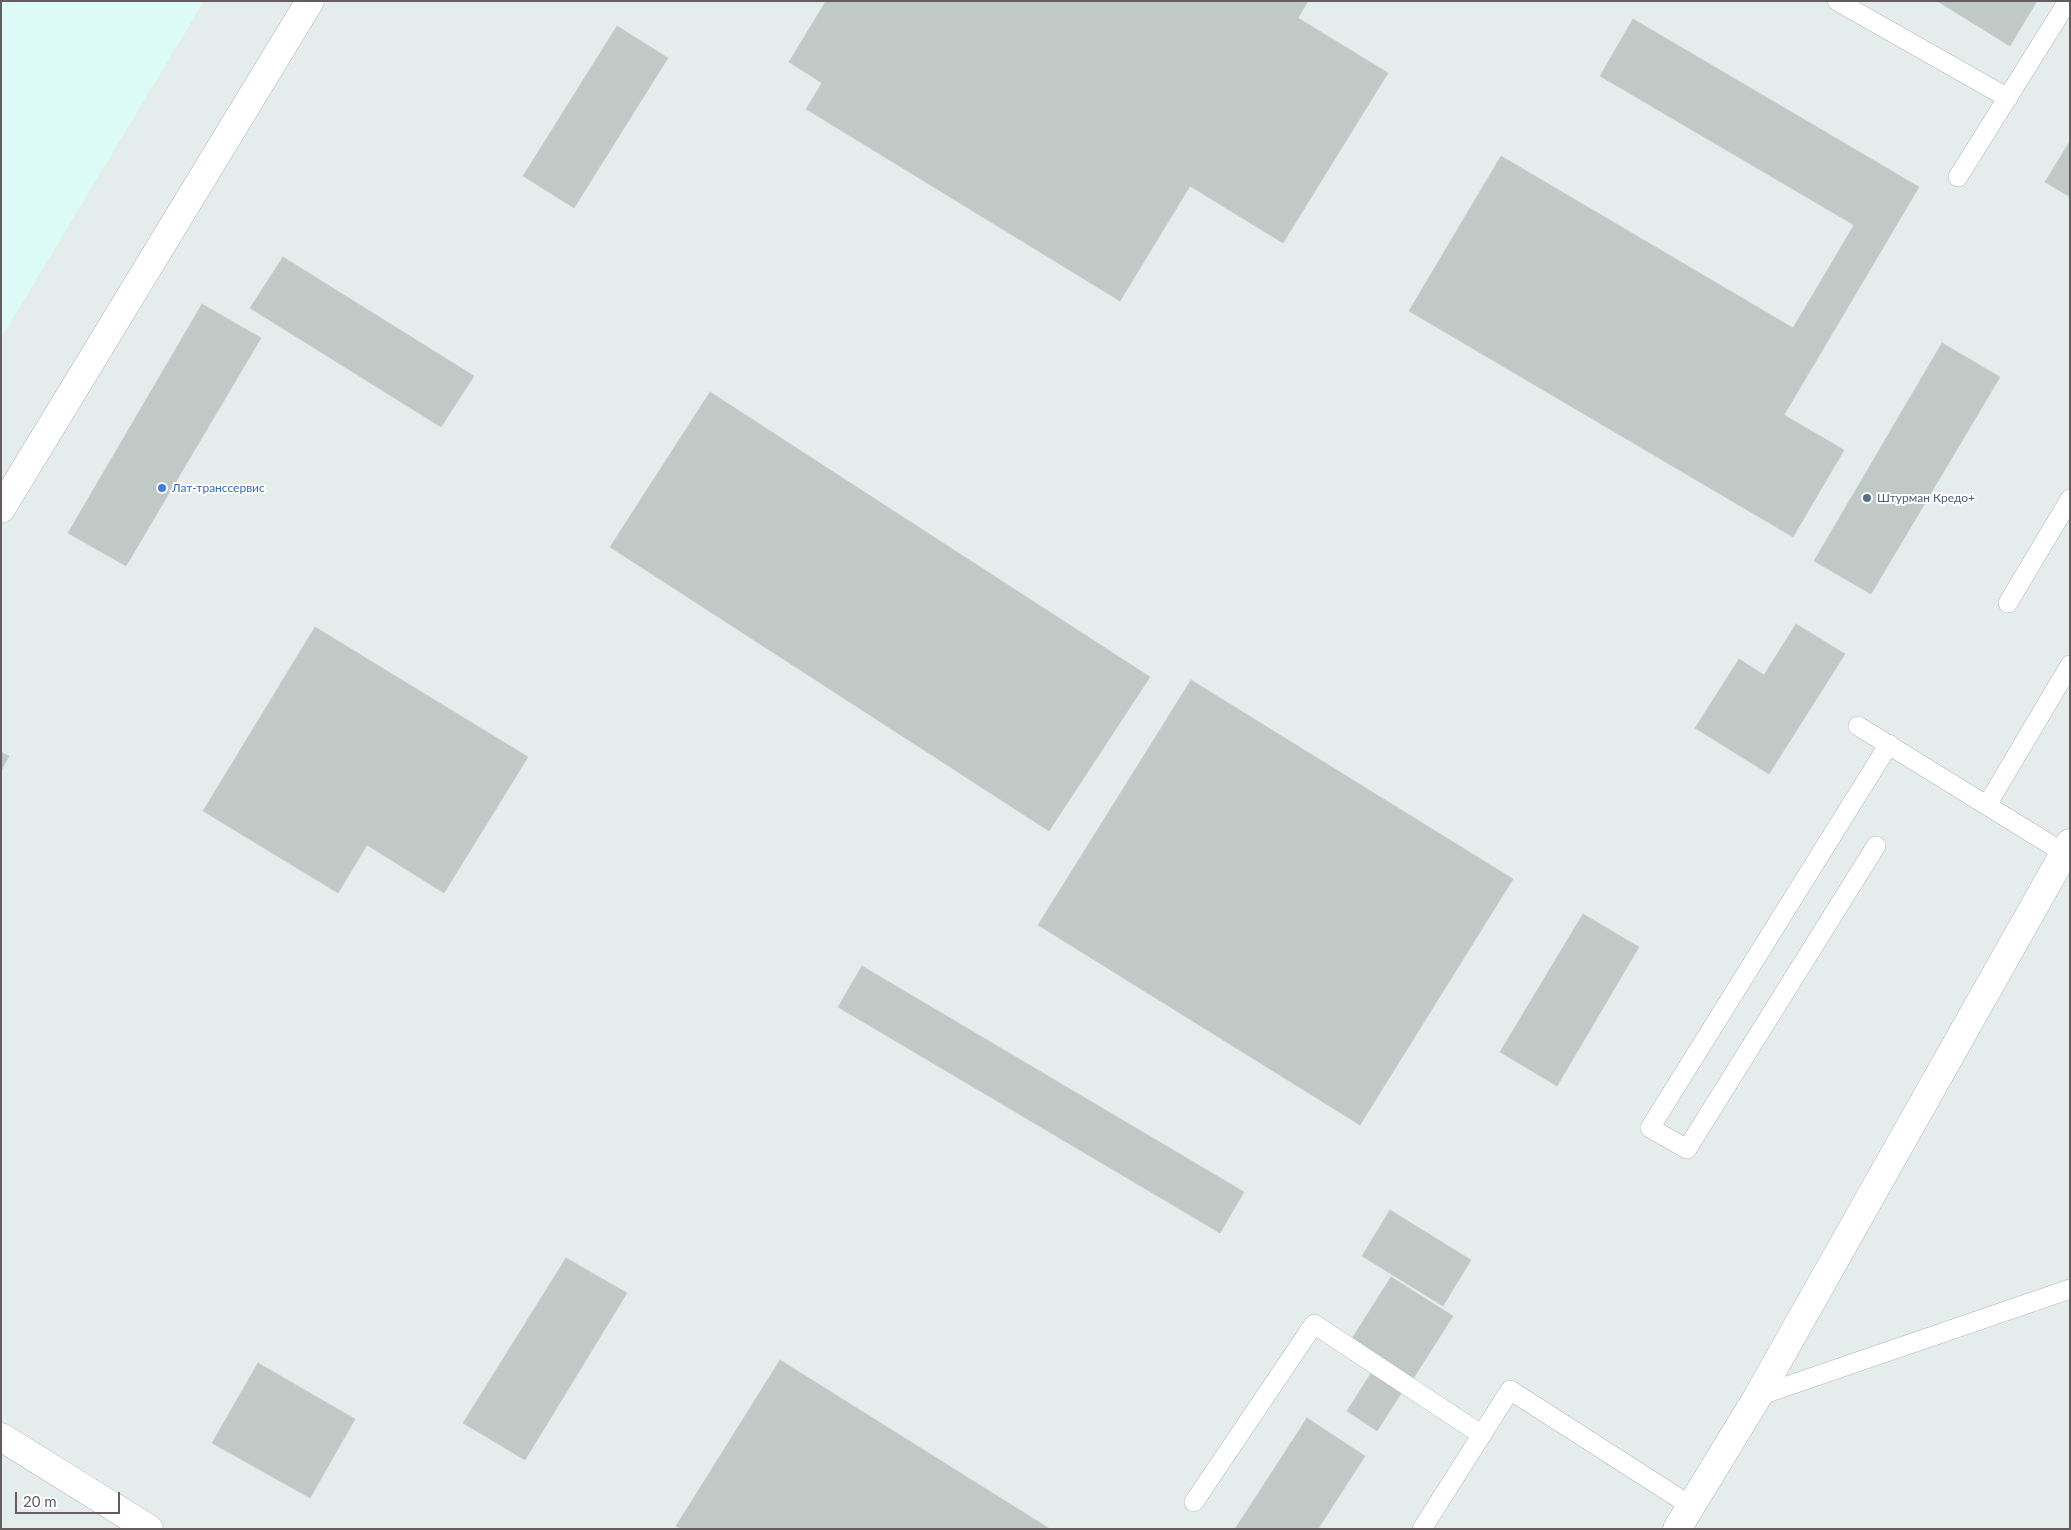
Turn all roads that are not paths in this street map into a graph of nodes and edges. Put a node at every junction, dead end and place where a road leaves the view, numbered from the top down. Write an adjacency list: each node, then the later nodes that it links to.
1 (310, 1): 7 (street)
2 (1838, 1): 4 (lane)
3 (2068, 1): 4 (lane)
4 (2008, 98): 5 (lane)
5 (1958, 177)
6 (2070, 499): 8 (lane)
7 (1, 509)
8 (2008, 603)
9 (2070, 665): 12 (lane)
10 (1858, 726): 11 (lane)
11 (1889, 744): 12 (lane); 13 (lane)
12 (1988, 805): 14 (lane)
13 (1876, 846)
14 (2067, 848): 16 (street)
15 (2070, 1289): 16 (lane)
16 (1758, 1396): 20 (street)
17 (1482, 1434): 19 (lane); 20 (lane); 22 (lane)
18 (1, 1437): 21 (street)
19 (1194, 1502)
20 (1691, 1506): 23 (street)
21 (149, 1529)
22 (1422, 1529)
23 (1677, 1529)

